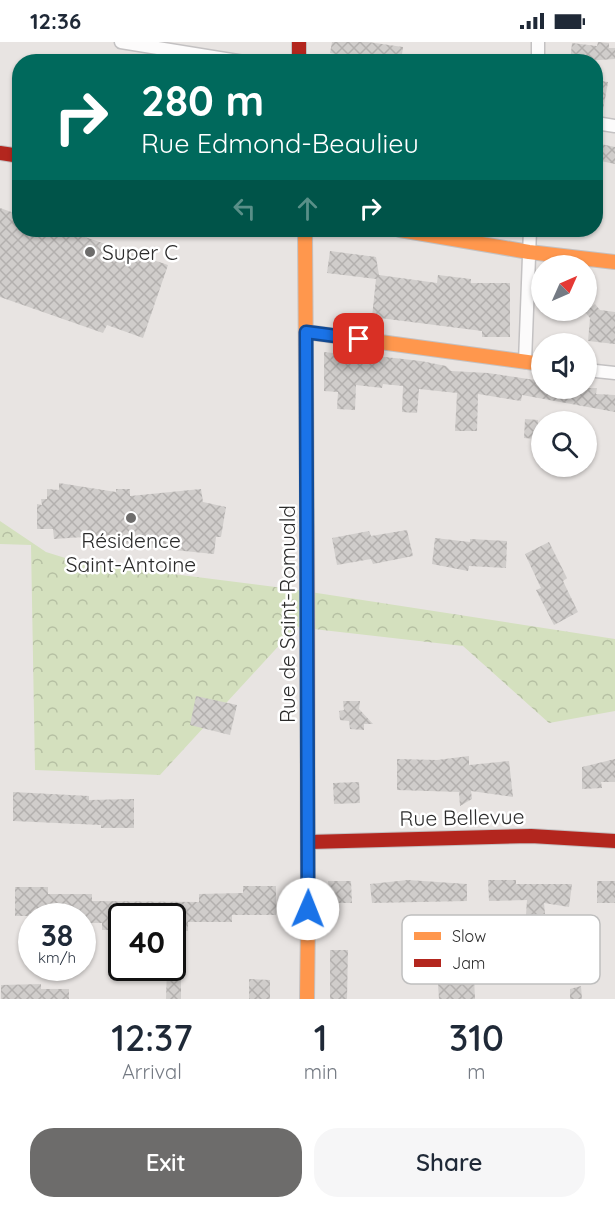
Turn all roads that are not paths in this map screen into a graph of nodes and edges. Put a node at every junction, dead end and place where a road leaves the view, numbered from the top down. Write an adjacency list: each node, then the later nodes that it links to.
1 (122, 42): 2 (street)
2 (195, 54)
3 (305, 237): 8 (street, Rue de Saint-Romuald)
4 (441, 237): 6 (street)
5 (530, 237): 6 (street)
6 (529, 252): 7 (street); 9 (street)
7 (615, 262)
8 (306, 332): 9 (street); 14 (street, Rue de Saint-Romuald)
9 (525, 362): 10 (street)
10 (531, 363)
11 (597, 372): 12 (street)
12 (615, 374)
13 (615, 841): 14 (street, Rue Bellevue)
14 (309, 842): 15 (street, Rue de Saint-Romuald)
15 (307, 999)

